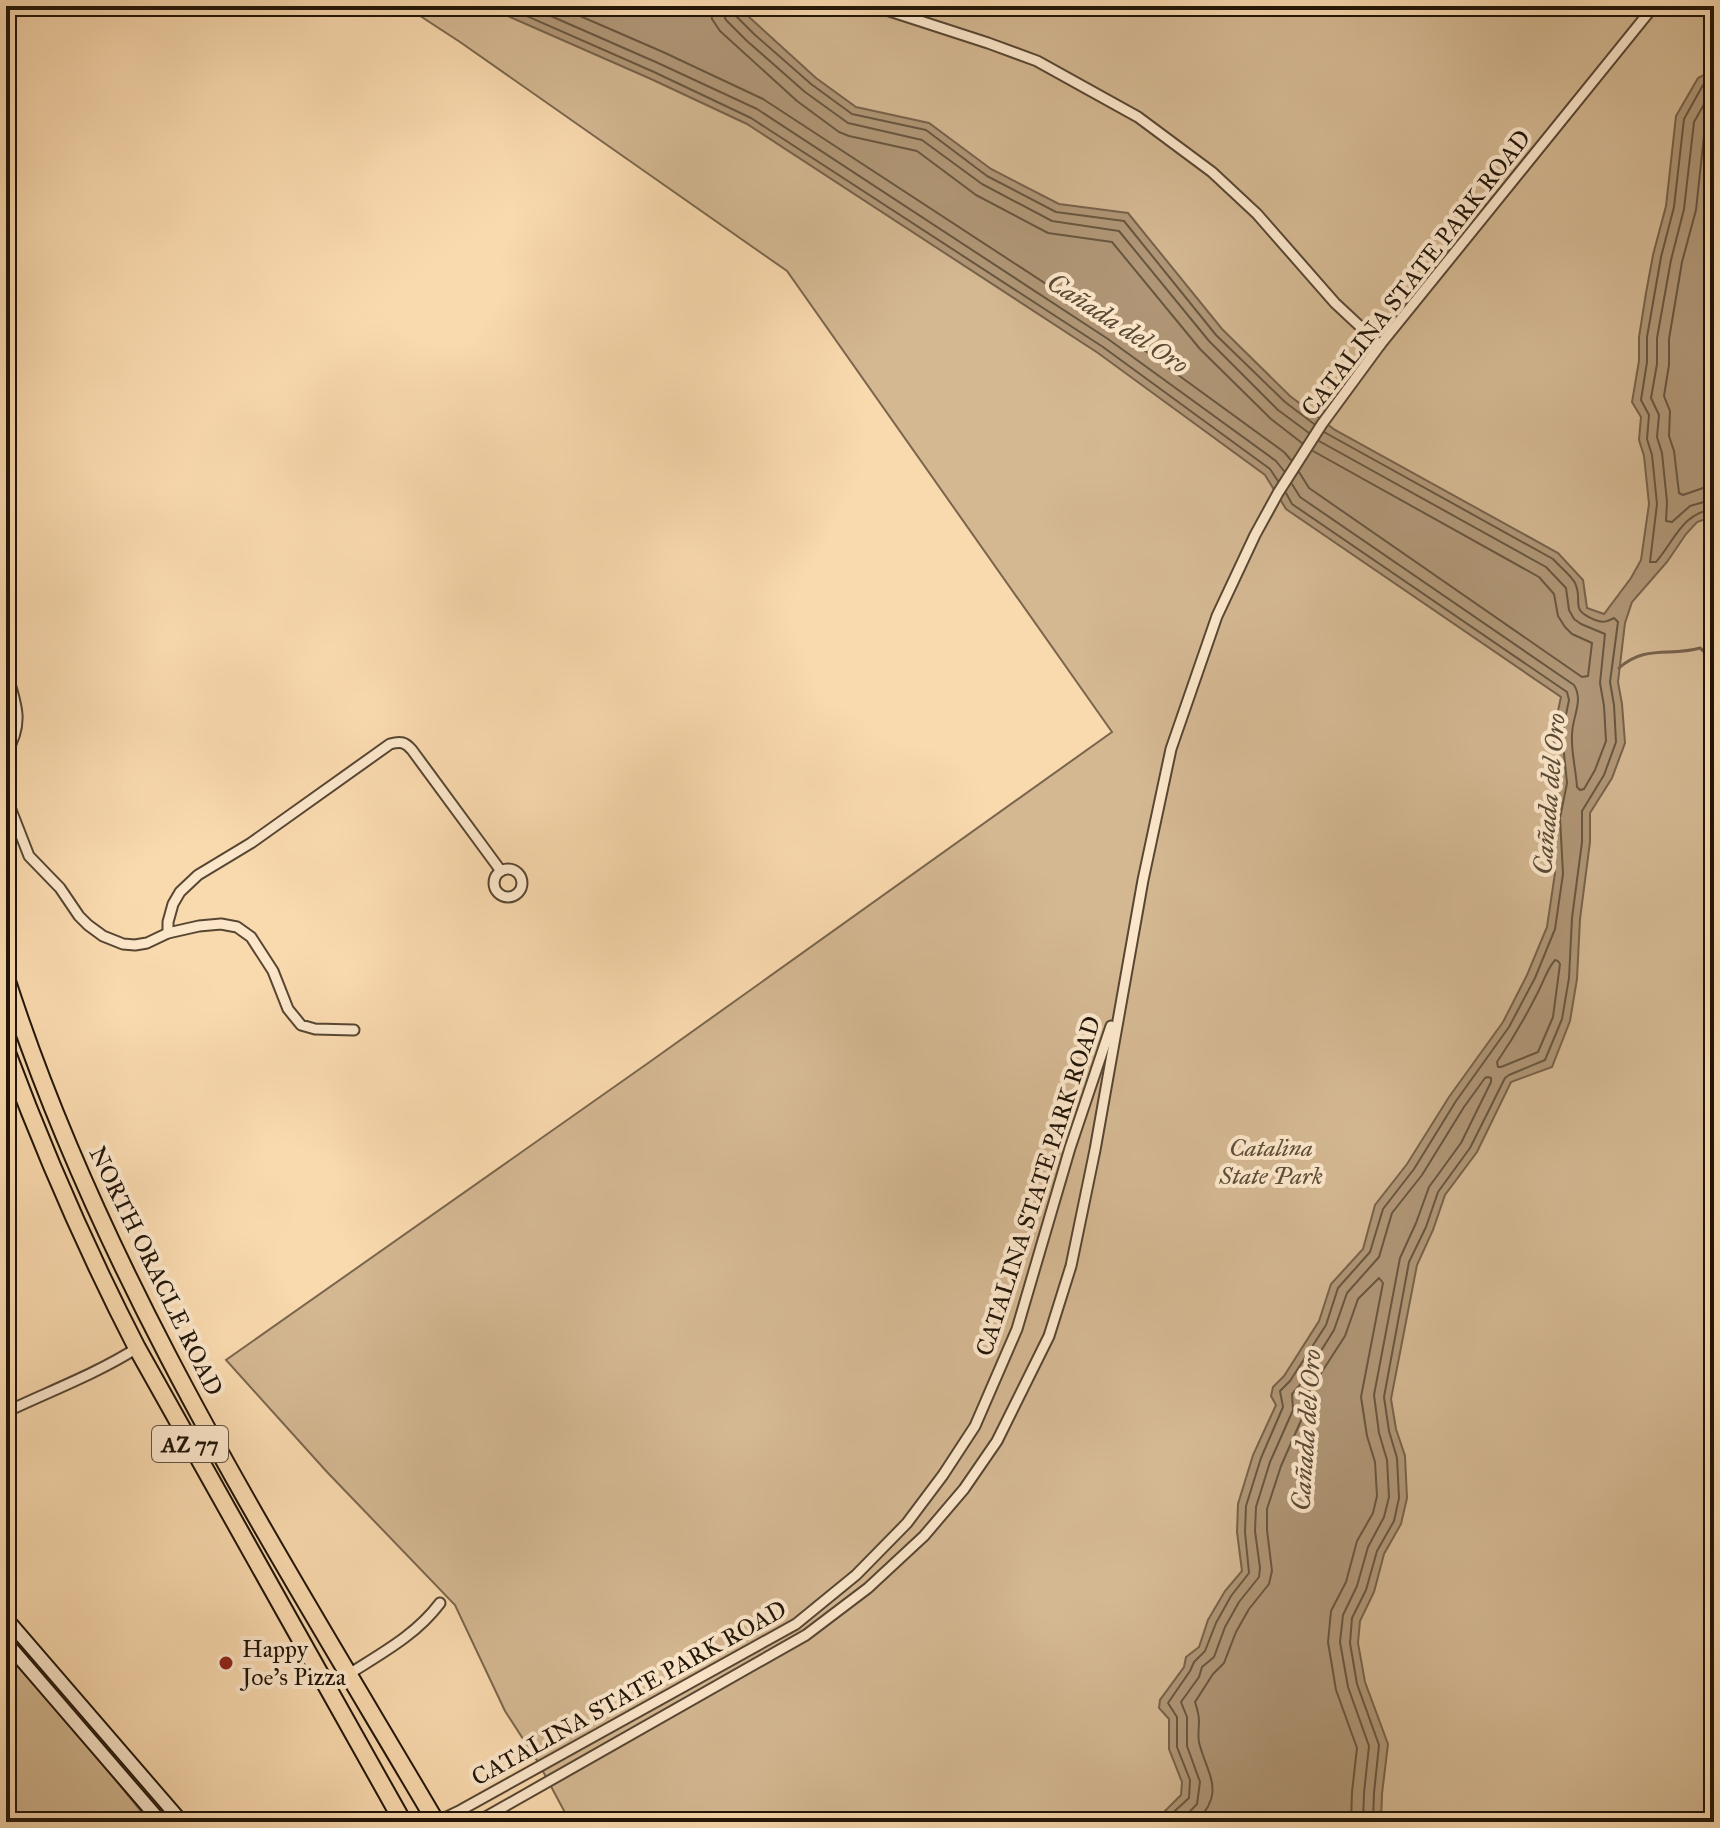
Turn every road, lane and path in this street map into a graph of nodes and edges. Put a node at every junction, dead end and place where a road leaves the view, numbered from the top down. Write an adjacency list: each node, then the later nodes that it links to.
1 (874, 6): 3 (street)
2 (1654, 6): 3 (street, CATALINA STATE PARK ROAD)
3 (1380, 345): 10 (street, CATALINA STATE PARK ROAD)
4 (6, 671): 5 (street)
5 (6, 753)
6 (6, 797): 8 (street)
7 (501, 871): 8 (street)
8 (168, 933): 11 (street)
9 (6, 978): 18 (highway, NORTH ORACLE ROAD / AZ 77)
10 (1121, 996): 22 (street, CATALINA STATE PARK ROAD); 23 (street, CATALINA STATE PARK ROAD)
11 (354, 1030)
12 (6, 1050): 13 (highway, NORTH ORACLE ROAD / AZ 77)
13 (137, 1348): 14 (street); 21 (highway, NORTH ORACLE ROAD / AZ 77)
14 (6, 1412)
15 (440, 1603): 18 (street)
16 (6, 1618): 20 (street)
17 (6, 1642): 19 (street)
18 (349, 1674): 22 (highway, NORTH ORACLE ROAD / AZ 77)
19 (161, 1822)
20 (182, 1822)
21 (403, 1822)
22 (436, 1822)
23 (477, 1822)

